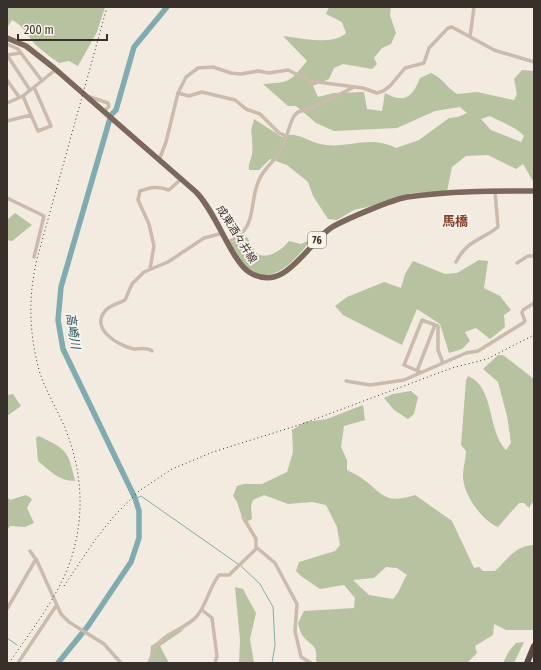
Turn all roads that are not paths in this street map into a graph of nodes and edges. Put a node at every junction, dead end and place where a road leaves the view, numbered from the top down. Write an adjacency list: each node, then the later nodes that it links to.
1 (474, 7): 2 (street)
2 (470, 36): 7 (street); 12 (street)
3 (7, 38): 8 (main road, 成東酒々井線 / 76)
4 (7, 44): 5 (street)
5 (21, 53): 6 (street); 10 (street)
6 (7, 55): 13 (street)
7 (534, 62)
8 (56, 70): 10 (street); 18 (main road, 成東酒々井線 / 76)
9 (7, 80): 15 (street)
10 (42, 81): 11 (street)
11 (34, 86): 13 (street); 19 (street)
12 (355, 87): 14 (street); 21 (street)
13 (30, 90): 15 (street)
14 (178, 93): 21 (street); 22 (street)
15 (21, 96): 17 (street); 19 (street)
16 (88, 96): 18 (street)
17 (7, 103)
18 (104, 112): 22 (main road, 成東酒々井線 / 76)
19 (30, 115): 20 (street)
20 (7, 121)
21 (286, 136): 28 (street)
22 (159, 160): 23 (main road, 成東酒々井線 / 76)
23 (181, 179): 27 (main road, 成東酒々井線 / 76); 33 (street)
24 (495, 191): 25 (main road, 成東酒々井線 / 76); 28 (main road, 成東酒々井線 / 76); 31 (street)
25 (534, 191)
26 (7, 198): 30 (street)
27 (223, 233): 28 (main road, 成東酒々井線 / 76); 33 (street)
28 (228, 242)
29 (534, 256): 32 (street)
30 (34, 257)
31 (456, 262)
32 (517, 263)
33 (150, 269): 36 (street)
34 (534, 303): 37 (street)
35 (435, 325): 37 (street); 38 (street); 38 (street)
36 (152, 351)
37 (443, 363): 38 (street)
38 (419, 371): 39 (street)
39 (346, 381)
40 (243, 517): 41 (street)
41 (256, 546): 46 (street); 52 (street)
42 (30, 551): 43 (street)
43 (36, 559): 44 (street); 45 (street)
44 (56, 605): 48 (street); 49 (street)
45 (7, 610)
46 (202, 610): 50 (street); 51 (street)
47 (534, 646): 53 (highway)
48 (18, 663)
49 (121, 663)
50 (149, 663)
51 (215, 663)
52 (311, 663)
53 (527, 663)

